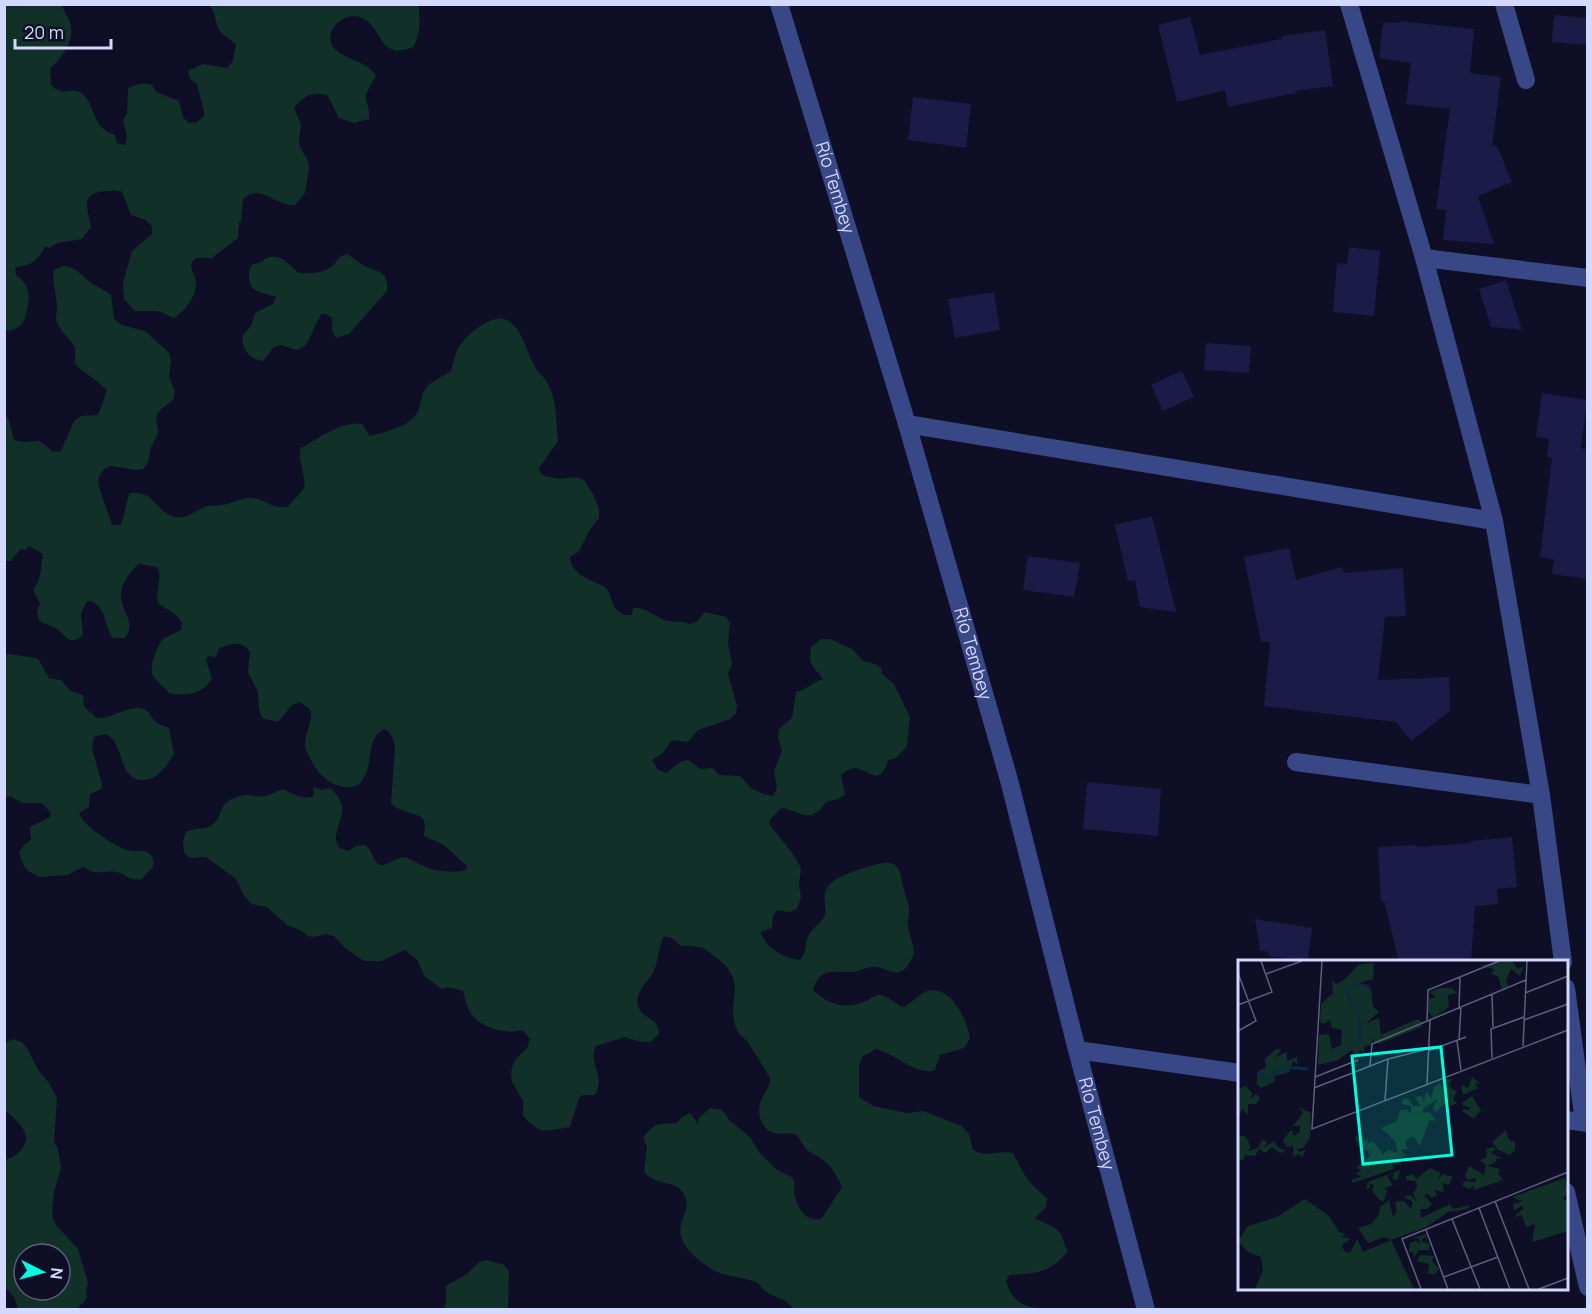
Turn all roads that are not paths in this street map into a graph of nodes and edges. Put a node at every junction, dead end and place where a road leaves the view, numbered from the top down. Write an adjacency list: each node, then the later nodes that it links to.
1 (779, 4): 7 (street, Río Tembey)
2 (1349, 4): 5 (street)
3 (1504, 4): 4 (street)
4 (1526, 80)
5 (1424, 258): 6 (street); 8 (street)
6 (1587, 278)
7 (908, 424): 8 (street); 13 (street, Río Tembey)
8 (1494, 521): 10 (street)
9 (1296, 762): 10 (street)
10 (1541, 795): 11 (street)
11 (1563, 960)
12 (1568, 1009): 15 (street)
13 (1077, 1050): 14 (street); 18 (street, Río Tembey)
14 (1238, 1073)
15 (1579, 1122)
16 (1568, 1201): 17 (street)
17 (1587, 1287)
18 (1146, 1310)

